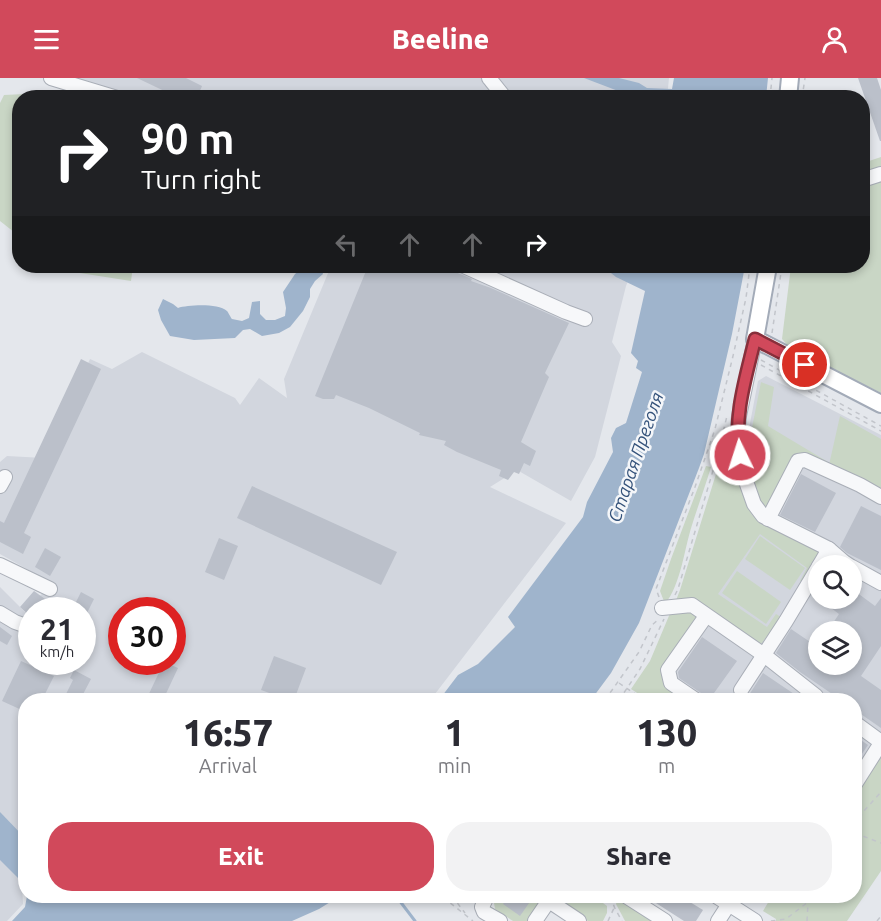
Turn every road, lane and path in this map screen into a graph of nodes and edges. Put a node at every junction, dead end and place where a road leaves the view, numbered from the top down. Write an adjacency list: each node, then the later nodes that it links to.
1 (51, 78): 3 (street)
2 (489, 78): 4 (street)
3 (91, 90)
4 (499, 90)
5 (480, 273): 9 (street)
6 (749, 273): 26 (path)
7 (767, 273): 11 (main road)
8 (781, 273): 10 (path)
9 (585, 319)
10 (772, 347): 11 (main road); 12 (main road)
11 (753, 350): 14 (path); 15 (path); 17 (street)
12 (881, 404)
13 (727, 415): 26 (path)
14 (881, 426)
15 (881, 431)
16 (881, 496): 17 (street)
17 (768, 519): 18 (street)
18 (829, 549): 19 (street); 20 (street)
19 (825, 555)
20 (836, 555)
21 (0, 565): 25 (street)
22 (862, 572): 23 (street)
23 (881, 583)
24 (808, 584): 30 (street)
25 (50, 589)
26 (665, 607): 28 (street); 31 (path); 32 (path)
27 (0, 613): 29 (street)
28 (706, 616): 30 (street); 36 (street)
29 (18, 623)
30 (764, 655): 37 (street); 38 (street)
31 (618, 682): 32 (path); 33 (path)
32 (627, 689): 34 (path); 35 (path)
33 (609, 693)
34 (624, 693)
35 (633, 693)
36 (686, 693)
37 (738, 693)
38 (813, 693)
39 (862, 728): 40 (street)
40 (881, 742): 41 (street)
41 (862, 773)
42 (881, 792): 43 (path)
43 (862, 814)
44 (862, 836): 45 (path)
45 (881, 843)
46 (450, 903): 56 (path)
47 (457, 903): 56 (path)
48 (484, 903): 59 (street)
49 (548, 903): 60 (street)
50 (557, 903): 61 (street)
51 (613, 903): 55 (path)
52 (637, 903): 64 (street)
53 (808, 903): 67 (path); 68 (path)
54 (729, 904): 65 (street); 66 (street)
55 (614, 907): 62 (path); 63 (path)
56 (467, 916): 58 (path)
57 (881, 916): 69 (path)
58 (473, 921)
59 (500, 921)
60 (535, 921)
61 (579, 921)
62 (608, 921)
63 (622, 921)
64 (665, 921)
65 (718, 921)
66 (755, 921)
67 (771, 921)
68 (807, 921)
69 (878, 921)

